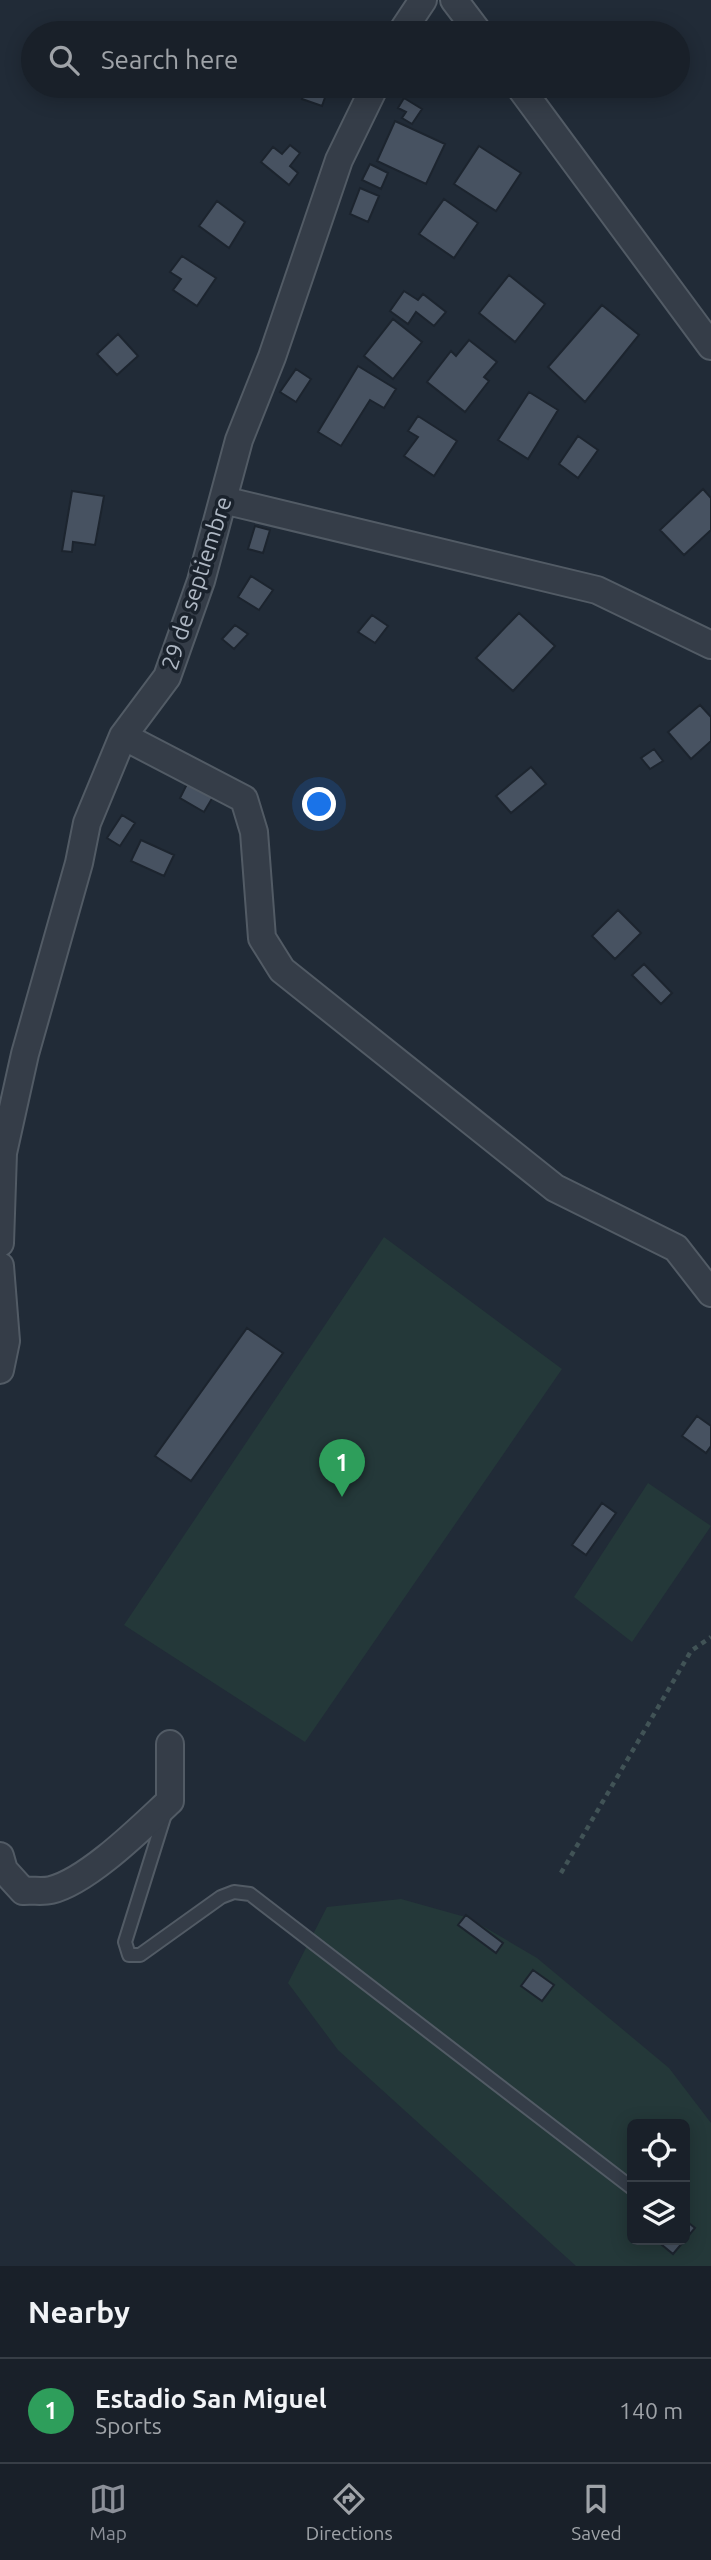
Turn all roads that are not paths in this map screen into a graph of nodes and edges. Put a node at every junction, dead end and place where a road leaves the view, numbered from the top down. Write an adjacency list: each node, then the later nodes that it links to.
1 (423, 0): 3 (street)
2 (454, 0): 4 (street)
3 (409, 21)
4 (470, 21)
5 (369, 98): 8 (street, 29 de septiembre)
6 (528, 98): 7 (street)
7 (711, 346)
8 (223, 500): 9 (street); 10 (street, 29 de septiembre)
9 (711, 645)
10 (123, 736): 11 (street, 29 de septiembre); 13 (street)
11 (0, 1243)
12 (0, 1266): 14 (street)
13 (711, 1293)
14 (0, 1370)
15 (170, 1744): 16 (street)
16 (170, 1801): 17 (street); 18 (lane)
17 (0, 1856)
18 (627, 2184)

